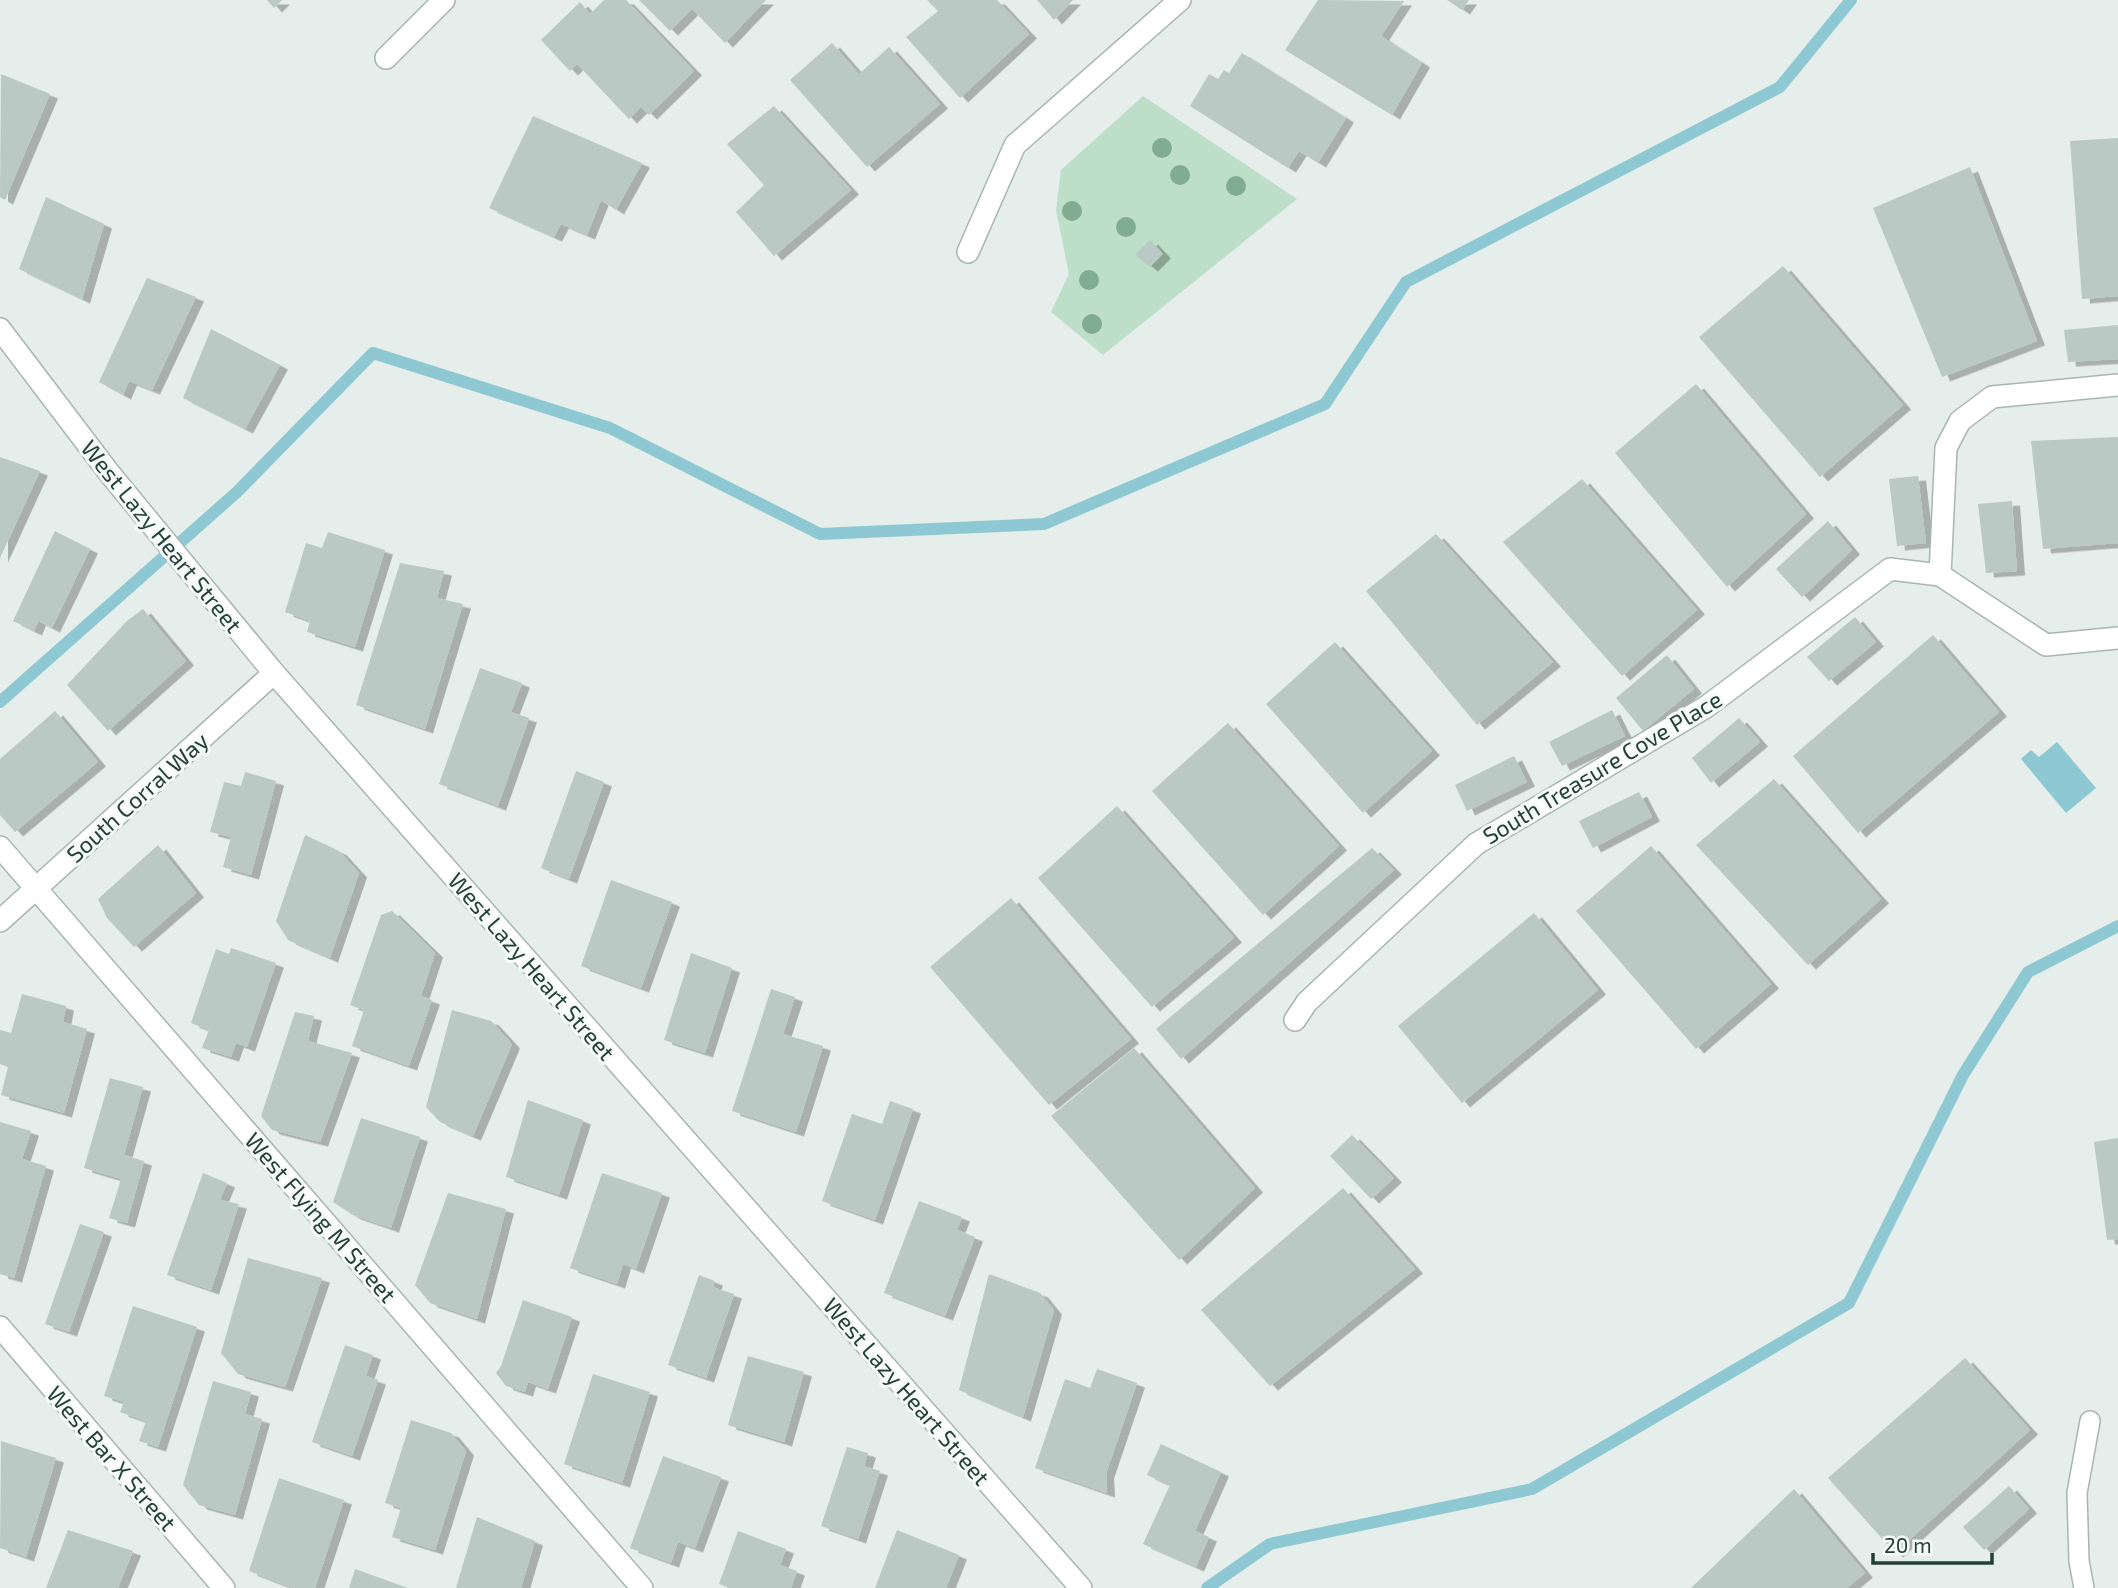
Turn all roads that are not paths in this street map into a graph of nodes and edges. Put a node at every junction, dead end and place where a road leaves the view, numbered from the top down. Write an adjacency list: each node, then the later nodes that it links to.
1 (444, 0): 3 (street)
2 (1180, 0): 4 (street)
3 (386, 58)
4 (968, 252)
5 (0, 329): 9 (street, West Lazy Heart Street)
6 (2118, 386): 7 (street)
7 (1940, 575): 8 (street, South Treasure Cove Place); 13 (street, South Treasure Cove Place)
8 (2118, 638)
9 (274, 673): 11 (street, South Corral Way); 18 (street, West Lazy Heart Street)
10 (0, 847): 11 (street, West Flying M Street)
11 (36, 889): 12 (street, South Corral Way); 17 (street, West Flying M Street)
12 (0, 920)
13 (1295, 1020)
14 (0, 1327): 16 (street, West Bar X Street)
15 (2090, 1420): 19 (lane)
16 (224, 1588)
17 (642, 1588)
18 (1082, 1588)
19 (2084, 1588)

